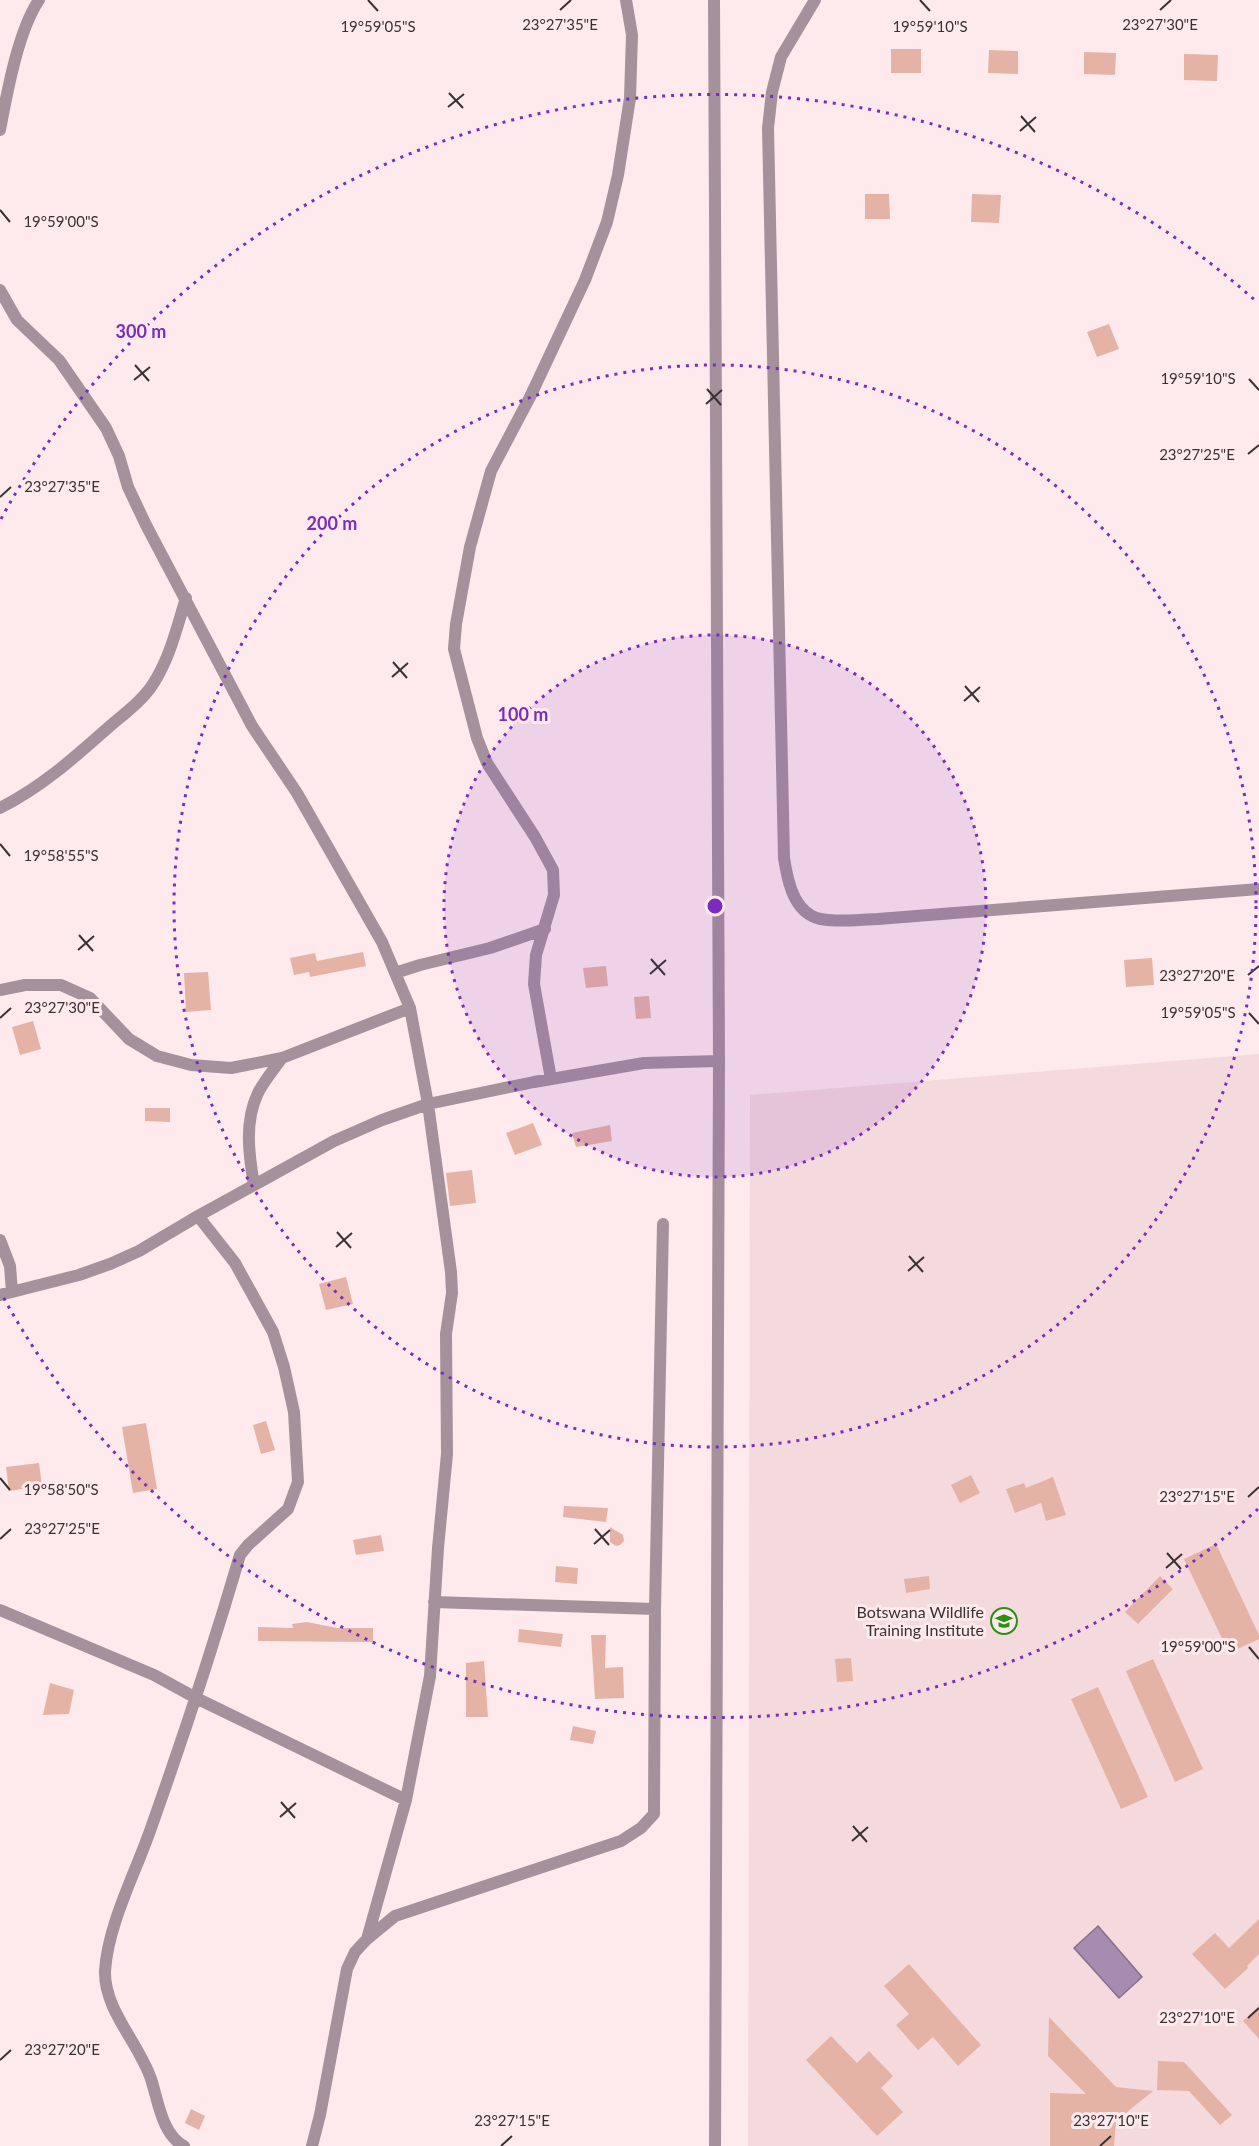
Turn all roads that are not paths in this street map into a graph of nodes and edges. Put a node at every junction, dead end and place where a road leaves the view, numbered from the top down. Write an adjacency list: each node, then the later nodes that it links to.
1 (39, 0): 5 (street)
2 (626, 0): 10 (street)
3 (714, 0): 15 (street)
4 (814, 0): 9 (street)
5 (0, 130)
6 (0, 290): 7 (street)
7 (186, 598): 8 (street); 11 (street)
8 (0, 808)
9 (1259, 889)
10 (545, 929): 11 (street); 16 (street)
11 (395, 973): 13 (street)
12 (0, 990): 14 (street)
13 (410, 1008): 14 (street); 17 (street)
14 (282, 1058): 18 (street)
15 (719, 1061): 16 (street); 31 (street)
16 (551, 1079): 17 (street)
17 (428, 1104): 18 (street); 23 (street)
18 (254, 1185): 19 (street)
19 (198, 1216): 22 (street); 26 (street)
20 (663, 1224): 24 (street)
21 (0, 1240): 22 (street)
22 (6, 1294)
23 (434, 1602): 24 (street); 27 (street)
24 (655, 1609): 28 (street)
25 (0, 1610): 26 (street)
26 (196, 1698): 27 (street); 29 (street)
27 (406, 1800): 28 (street)
28 (367, 1939): 30 (street)
29 (184, 2146)
30 (312, 2146)
31 (715, 2146)

